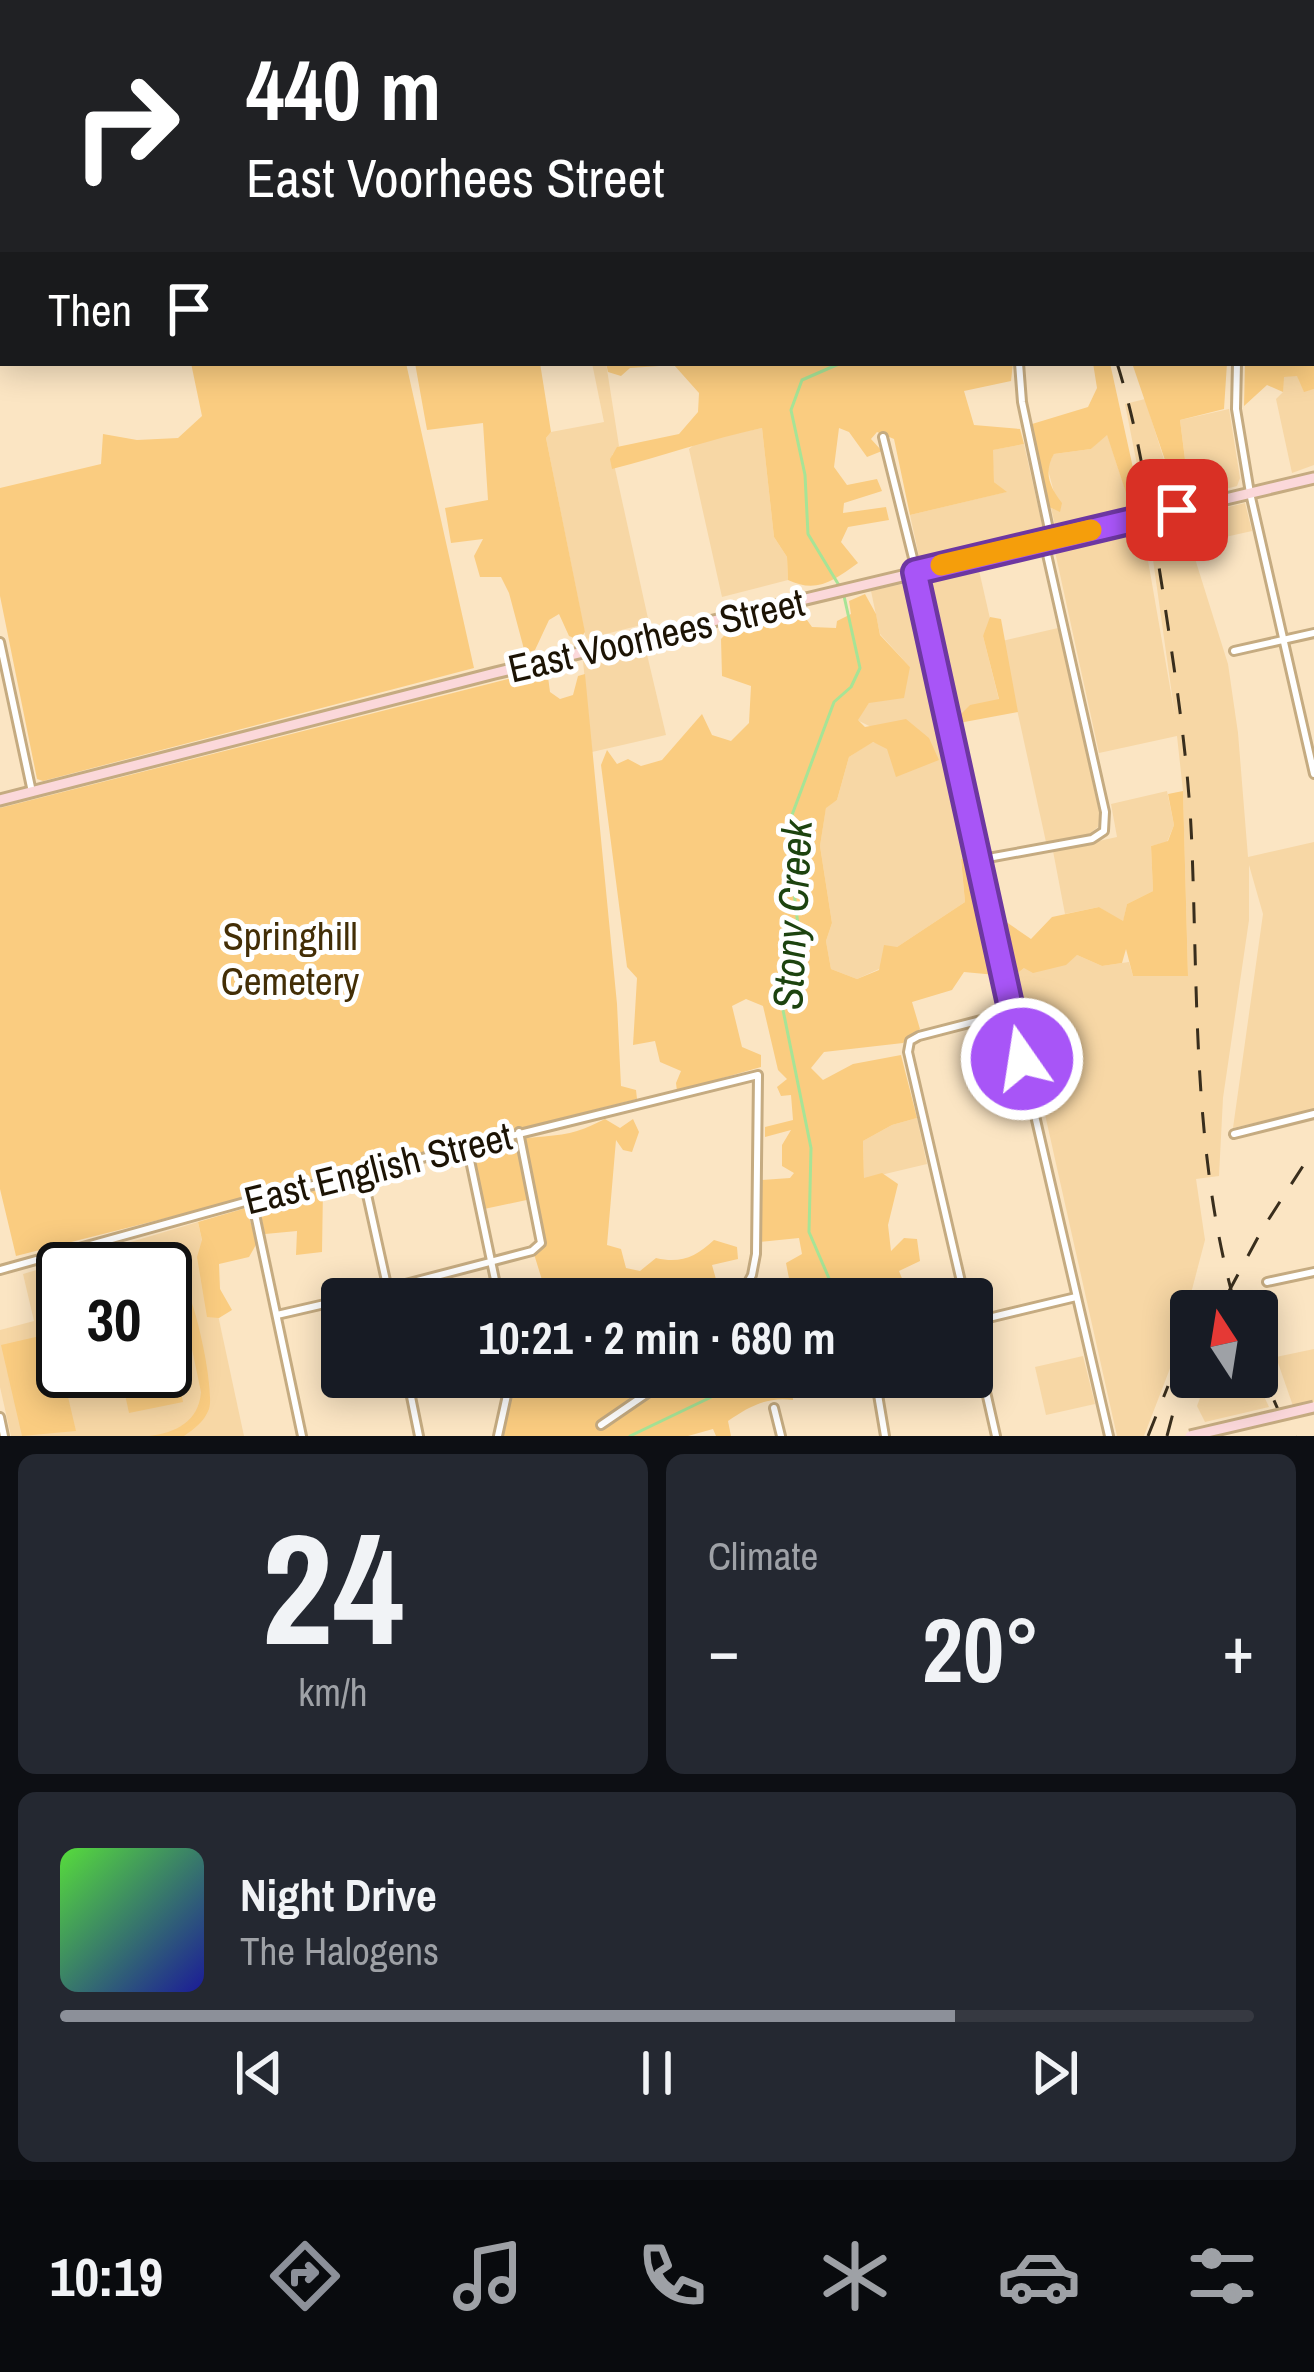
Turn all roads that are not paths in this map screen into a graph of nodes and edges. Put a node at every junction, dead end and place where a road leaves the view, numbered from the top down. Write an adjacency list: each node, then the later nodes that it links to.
1 (1019, 366): 6 (street)
2 (1238, 366): 5 (street)
3 (883, 436): 7 (street)
4 (1314, 478): 5 (main road, East Voorhees Street)
5 (1250, 493): 6 (main road, East Voorhees Street); 9 (street)
6 (1047, 540): 7 (main road, East Voorhees Street); 15 (street)
7 (915, 572): 13 (main road, East Voorhees Street); 15 (street)
8 (1314, 633): 9 (street)
9 (1283, 641): 11 (street); 12 (street)
10 (0, 642): 13 (street)
11 (1234, 651)
12 (1314, 774)
13 (32, 792): 14 (main road, East Voorhees Street)
14 (0, 800)
15 (976, 860): 16 (street)
16 (1012, 1012): 30 (street); 32 (street)
17 (1314, 1114): 19 (street)
18 (520, 1132): 20 (street, East English Street); 23 (street); 29 (street, East English Street)
19 (1234, 1134)
20 (467, 1146): 21 (street, East English Street); 23 (street)
21 (362, 1172): 22 (street, East English Street); 26 (street)
22 (251, 1200): 24 (street, East English Street); 34 (street)
23 (493, 1262): 27 (street); 28 (street)
24 (0, 1270)
25 (1314, 1272): 31 (street)
26 (386, 1278)
27 (431, 1278)
28 (496, 1278)
29 (750, 1278)
30 (960, 1278)
31 (1268, 1282)
32 (1076, 1297): 35 (street); 52 (street)
33 (321, 1305): 34 (street)
34 (277, 1315): 46 (street)
35 (993, 1320)
36 (411, 1398): 47 (street)
37 (506, 1398): 48 (street)
38 (640, 1398): 44 (street)
39 (879, 1398): 50 (street)
40 (988, 1398): 51 (street)
41 (1314, 1407): 53 (main road, bridge)
42 (774, 1408): 49 (street)
43 (0, 1417): 45 (street)
44 (601, 1425)
45 (4, 1436)
46 (302, 1436)
47 (419, 1436)
48 (498, 1436)
49 (781, 1436)
50 (885, 1436)
51 (996, 1436)
52 (1109, 1436)
53 (1190, 1436)

